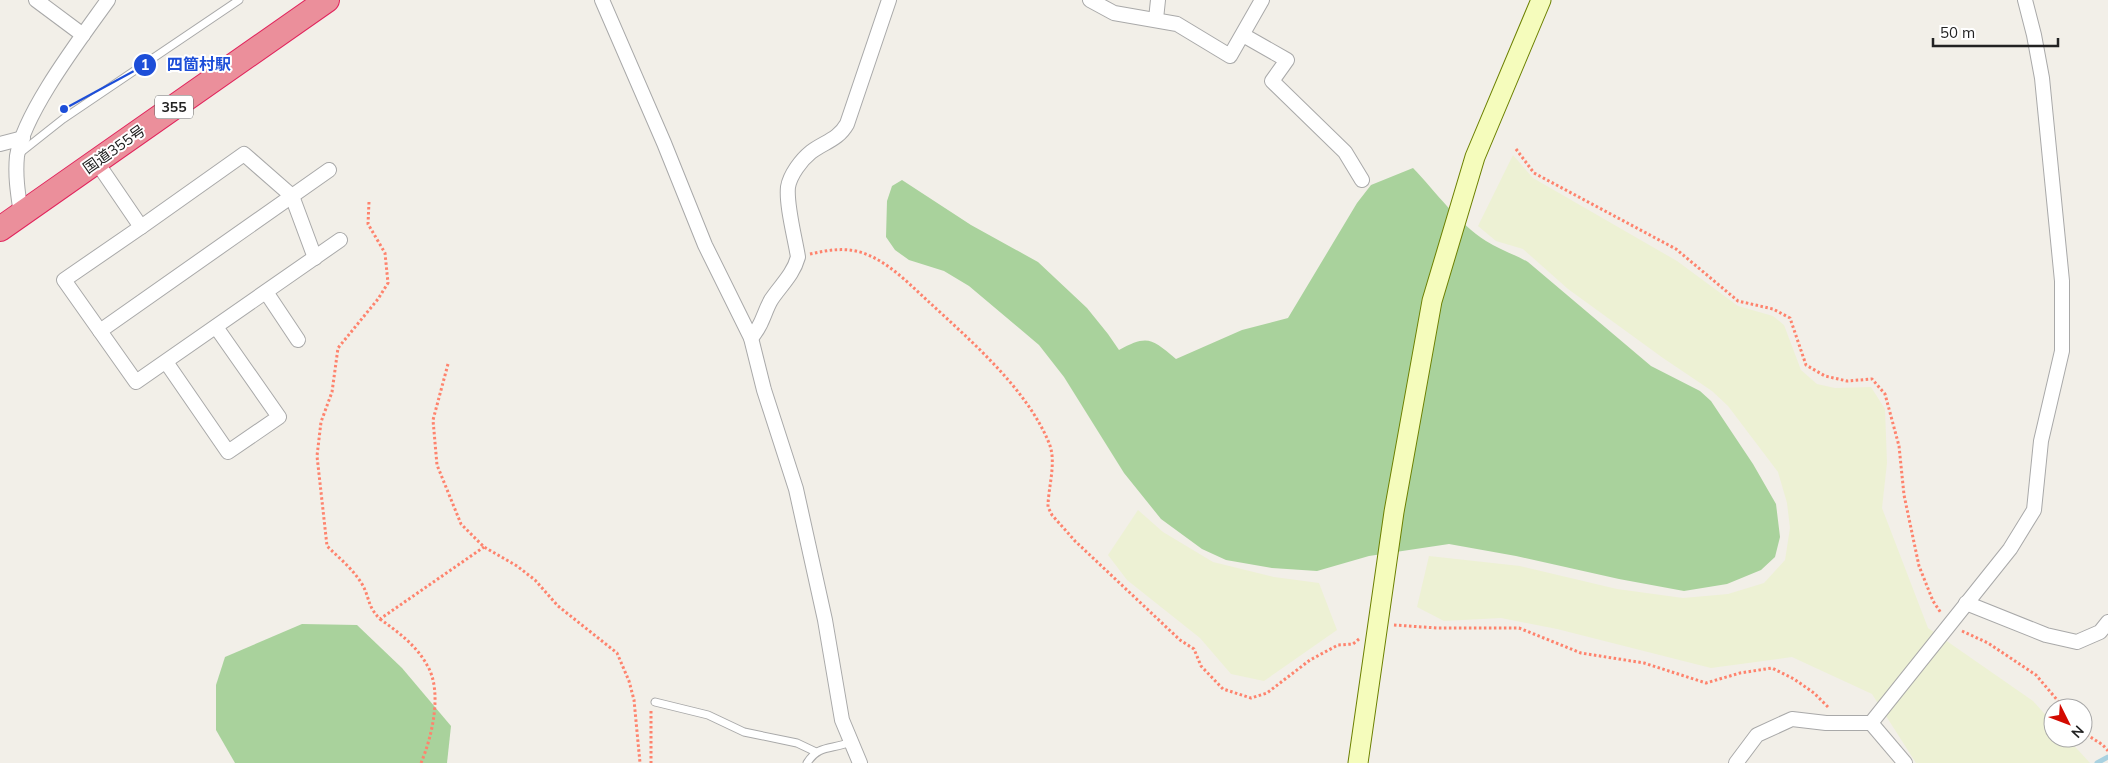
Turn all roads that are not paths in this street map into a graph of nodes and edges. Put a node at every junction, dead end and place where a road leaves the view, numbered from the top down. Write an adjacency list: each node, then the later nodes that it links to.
1 (36, 0): 13 (street)
2 (108, 0): 13 (street)
3 (239, 0): 17 (lane)
4 (327, 0): 18 (highway, 国道355号 / 355)
5 (602, 0): 30 (street)
6 (889, 0): 30 (street)
7 (1090, 0): 12 (street)
8 (1158, 0): 12 (street)
9 (1262, 0): 14 (street)
10 (1540, 0): 41 (street)
11 (2025, 0): 33 (street)
12 (1156, 19): 14 (street)
13 (83, 35): 15 (street)
14 (1243, 35): 20 (street)
15 (23, 138): 16 (street); 17 (street)
16 (0, 144)
17 (18, 154): 22 (street)
18 (96, 162): 22 (highway, 国道355号 / 355); 23 (street)
19 (329, 170): 21 (street)
20 (1362, 180)
21 (292, 196): 23 (street); 26 (street); 29 (street)
22 (21, 214): 24 (highway, 国道355号 / 355)
23 (141, 227): 29 (street)
24 (0, 229)
25 (340, 240): 26 (street)
26 (315, 258): 27 (street)
27 (266, 292): 28 (street); 31 (street)
28 (216, 326): 32 (street); 32 (street)
29 (100, 331): 32 (street)
30 (751, 338): 37 (street)
31 (298, 340)
32 (166, 362)
33 (1966, 603): 34 (street); 36 (street)
34 (2108, 622)
35 (656, 702): 38 (lane)
36 (1871, 723): 42 (street); 43 (street)
37 (850, 742): 38 (lane); 40 (street)
38 (816, 752): 39 (lane)
39 (807, 763)
40 (860, 763)
41 (1358, 763)
42 (1736, 763)
43 (1904, 763)

